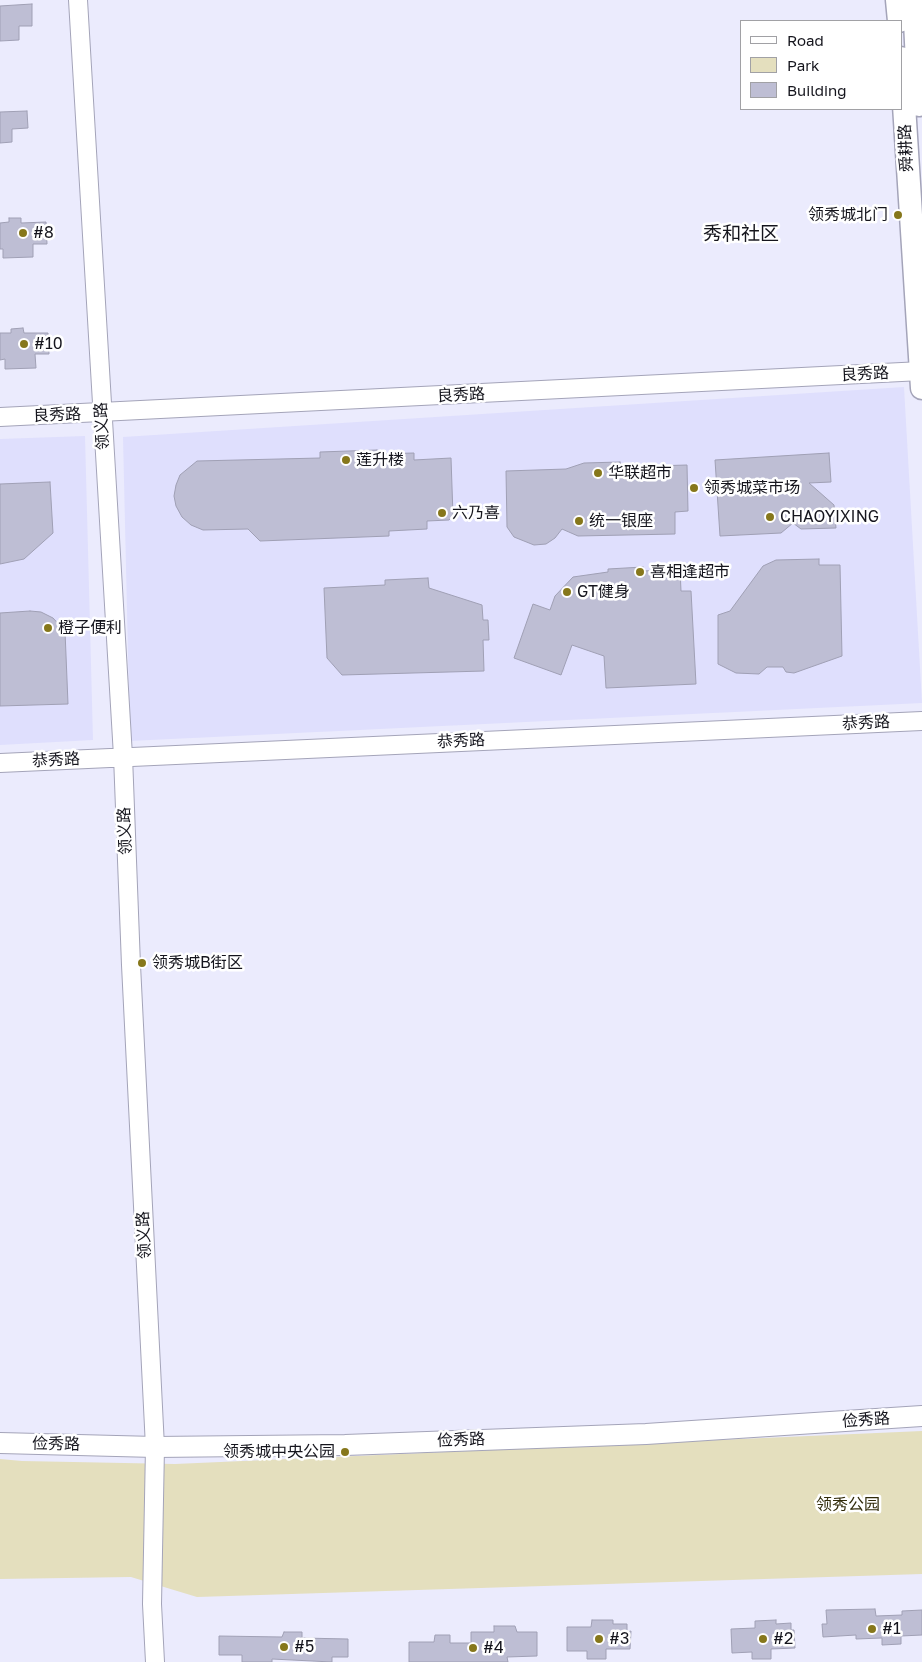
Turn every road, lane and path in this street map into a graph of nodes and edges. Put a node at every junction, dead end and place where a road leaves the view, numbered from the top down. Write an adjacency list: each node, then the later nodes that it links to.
1 (78, 0): 8 (street, 领义路)
2 (897, 0): 4 (main road)
3 (914, 0): 6 (main road, 舜耕路)
4 (898, 20)
5 (902, 73): 7 (main road, 舜耕路)
6 (922, 176)
7 (922, 377): 8 (street, 良秀路)
8 (101, 413): 9 (street, 良秀路); 11 (street, 领义路)
9 (0, 417)
10 (922, 721): 11 (street, 恭秀路)
11 (123, 756): 12 (street, 恭秀路); 15 (street, 领义路)
12 (0, 763)
13 (922, 1416): 15 (main road, 俭秀路)
14 (0, 1443): 15 (main road, 俭秀路)
15 (155, 1447): 16 (street, 领义路)
16 (155, 1662)

